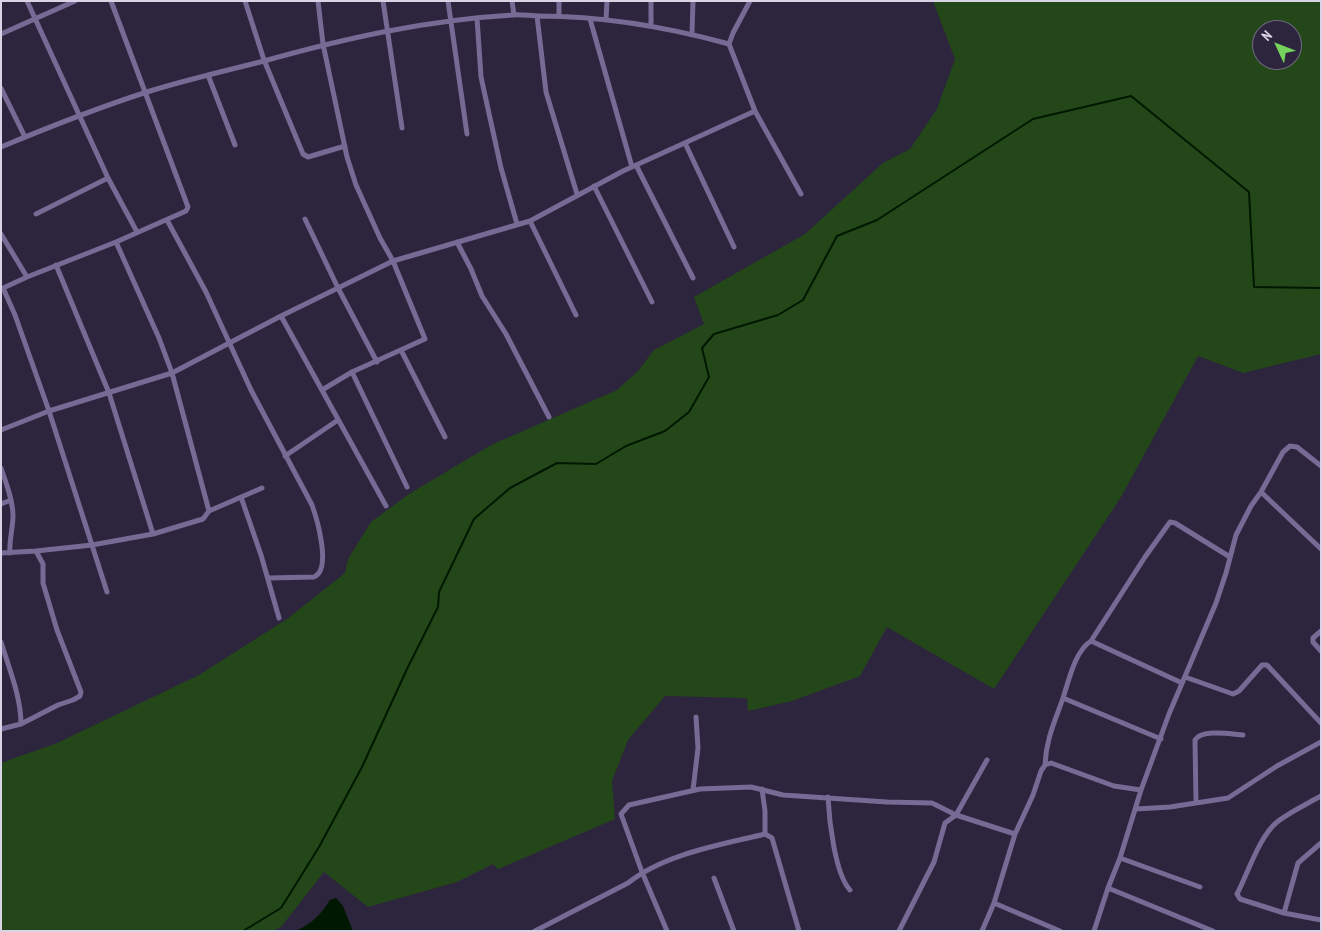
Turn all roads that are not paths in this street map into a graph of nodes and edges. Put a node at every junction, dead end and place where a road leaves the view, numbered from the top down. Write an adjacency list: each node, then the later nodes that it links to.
1 (26, 1): 18 (street)
2 (75, 1): 18 (street)
3 (111, 1): 31 (street)
4 (245, 1): 28 (street)
5 (318, 1): 26 (street)
6 (383, 1): 23 (street)
7 (448, 1): 21 (street)
8 (512, 1): 14 (street)
9 (559, 1): 16 (street)
10 (607, 1): 20 (street)
11 (651, 1): 22 (street)
12 (693, 1): 25 (street)
13 (750, 1): 27 (street)
14 (514, 14): 15 (street); 17 (street)
15 (537, 16): 16 (street); 44 (street)
16 (559, 16): 19 (street)
17 (477, 18): 21 (street); 50 (street)
18 (35, 19): 24 (street); 33 (street)
19 (590, 19): 20 (street); 41 (street)
20 (606, 19): 22 (street)
21 (451, 21): 23 (street); 35 (street)
22 (651, 26): 25 (street)
23 (387, 30): 26 (street); 34 (street)
24 (1, 34)
25 (692, 34): 27 (street)
26 (323, 44): 28 (street); 39 (street)
27 (729, 44): 32 (street)
28 (264, 60): 29 (street); 39 (street)
29 (208, 75): 31 (street); 38 (street)
30 (1, 88): 36 (street)
31 (146, 92): 33 (street); 48 (street)
32 (755, 111): 37 (street); 45 (street)
33 (78, 116): 36 (street); 42 (street)
34 (402, 128)
35 (467, 134)
36 (25, 137): 40 (street)
37 (685, 143): 41 (street); 55 (street)
38 (234, 145)
39 (345, 146): 56 (street)
40 (1, 147)
41 (634, 166): 43 (street); 59 (street)
42 (108, 178): 46 (street); 51 (street)
43 (594, 186): 44 (street); 62 (street)
44 (577, 194): 49 (street)
45 (801, 194)
46 (36, 214)
47 (305, 219): 61 (street)
48 (167, 220): 51 (street); 65 (street)
49 (530, 221): 50 (street); 63 (street)
50 (517, 224): 54 (street)
51 (137, 232): 53 (street)
52 (1, 234): 58 (street)
53 (116, 242): 57 (street); 69 (street)
54 (457, 242): 56 (street); 73 (street)
55 (734, 247)
56 (393, 261): 61 (street); 66 (street)
57 (56, 266): 58 (street); 71 (street)
58 (27, 277): 60 (street)
59 (692, 278)
60 (2, 288): 72 (street)
61 (338, 288): 64 (street); 67 (street)
62 (652, 302)
63 (576, 315)
64 (281, 316): 65 (street); 70 (street)
65 (231, 343): 69 (street); 77 (street)
66 (401, 350): 67 (street); 76 (street)
67 (377, 362): 68 (street)
68 (352, 372): 70 (street); 80 (street)
69 (172, 373): 71 (street); 87 (street)
70 (322, 390): 74 (street)
71 (109, 393): 72 (street); 88 (street)
72 (49, 411): 75 (street); 89 (street)
73 (549, 417)
74 (338, 420): 77 (street); 86 (street)
75 (1, 430)
76 (445, 437)
77 (285, 456): 95 (street)
78 (1321, 466): 82 (street)
79 (1, 468): 84 (street)
80 (407, 487)
81 (262, 488): 83 (street)
82 (1261, 492): 90 (street); 94 (street)
83 (241, 496): 87 (street); 95 (street)
84 (11, 500): 85 (street); 92 (street)
85 (1, 504)
86 (386, 506)
87 (209, 511): 88 (street)
88 (154, 534): 89 (street)
89 (92, 545): 91 (street); 96 (street)
90 (1321, 549)
91 (36, 551): 92 (street); 107 (street)
92 (10, 552): 93 (street)
93 (1, 553)
94 (1230, 557): 99 (street); 102 (street)
95 (268, 578): 97 (street)
96 (106, 592)
97 (279, 618)
98 (1321, 631): 101 (street)
99 (1092, 640): 103 (street); 104 (street)
100 (1, 642): 107 (street)
101 (1321, 651)
102 (1184, 677): 103 (street); 106 (street)
103 (1182, 683): 110 (street)
104 (1063, 698): 110 (street); 113 (street)
105 (696, 717): 115 (street)
106 (1321, 723)
107 (21, 724): 108 (street)
108 (1, 729)
109 (1243, 735): 119 (street)
110 (1160, 739): 116 (street)
111 (1321, 742): 119 (street)
112 (987, 760): 121 (street)
113 (1045, 765): 116 (street); 123 (street)
114 (762, 789): 115 (street); 118 (street); 122 (street)
115 (693, 790): 126 (street)
116 (1141, 790): 120 (street)
117 (1321, 796): 132 (street)
118 (828, 797): 121 (street); 130 (street)
119 (1196, 802): 120 (street)
120 (1136, 809): 125 (street)
121 (956, 815): 123 (street); 138 (street)
122 (764, 834): 126 (street); 137 (street)
123 (1015, 834): 131 (street)
124 (1321, 843): 132 (street)
125 (1120, 858): 128 (street); 129 (street)
126 (642, 872): 134 (street); 135 (street)
127 (714, 878): 136 (street)
128 (1200, 887)
129 (1108, 888): 141 (street); 142 (street)
130 (850, 890)
131 (994, 903): 139 (street); 140 (street)
132 (1284, 913): 133 (street)
133 (1321, 920)
134 (665, 930)
135 (535, 931)
136 (734, 931)
137 (799, 931)
138 (899, 931)
139 (982, 931)
140 (1060, 931)
141 (1094, 931)
142 (1213, 931)

